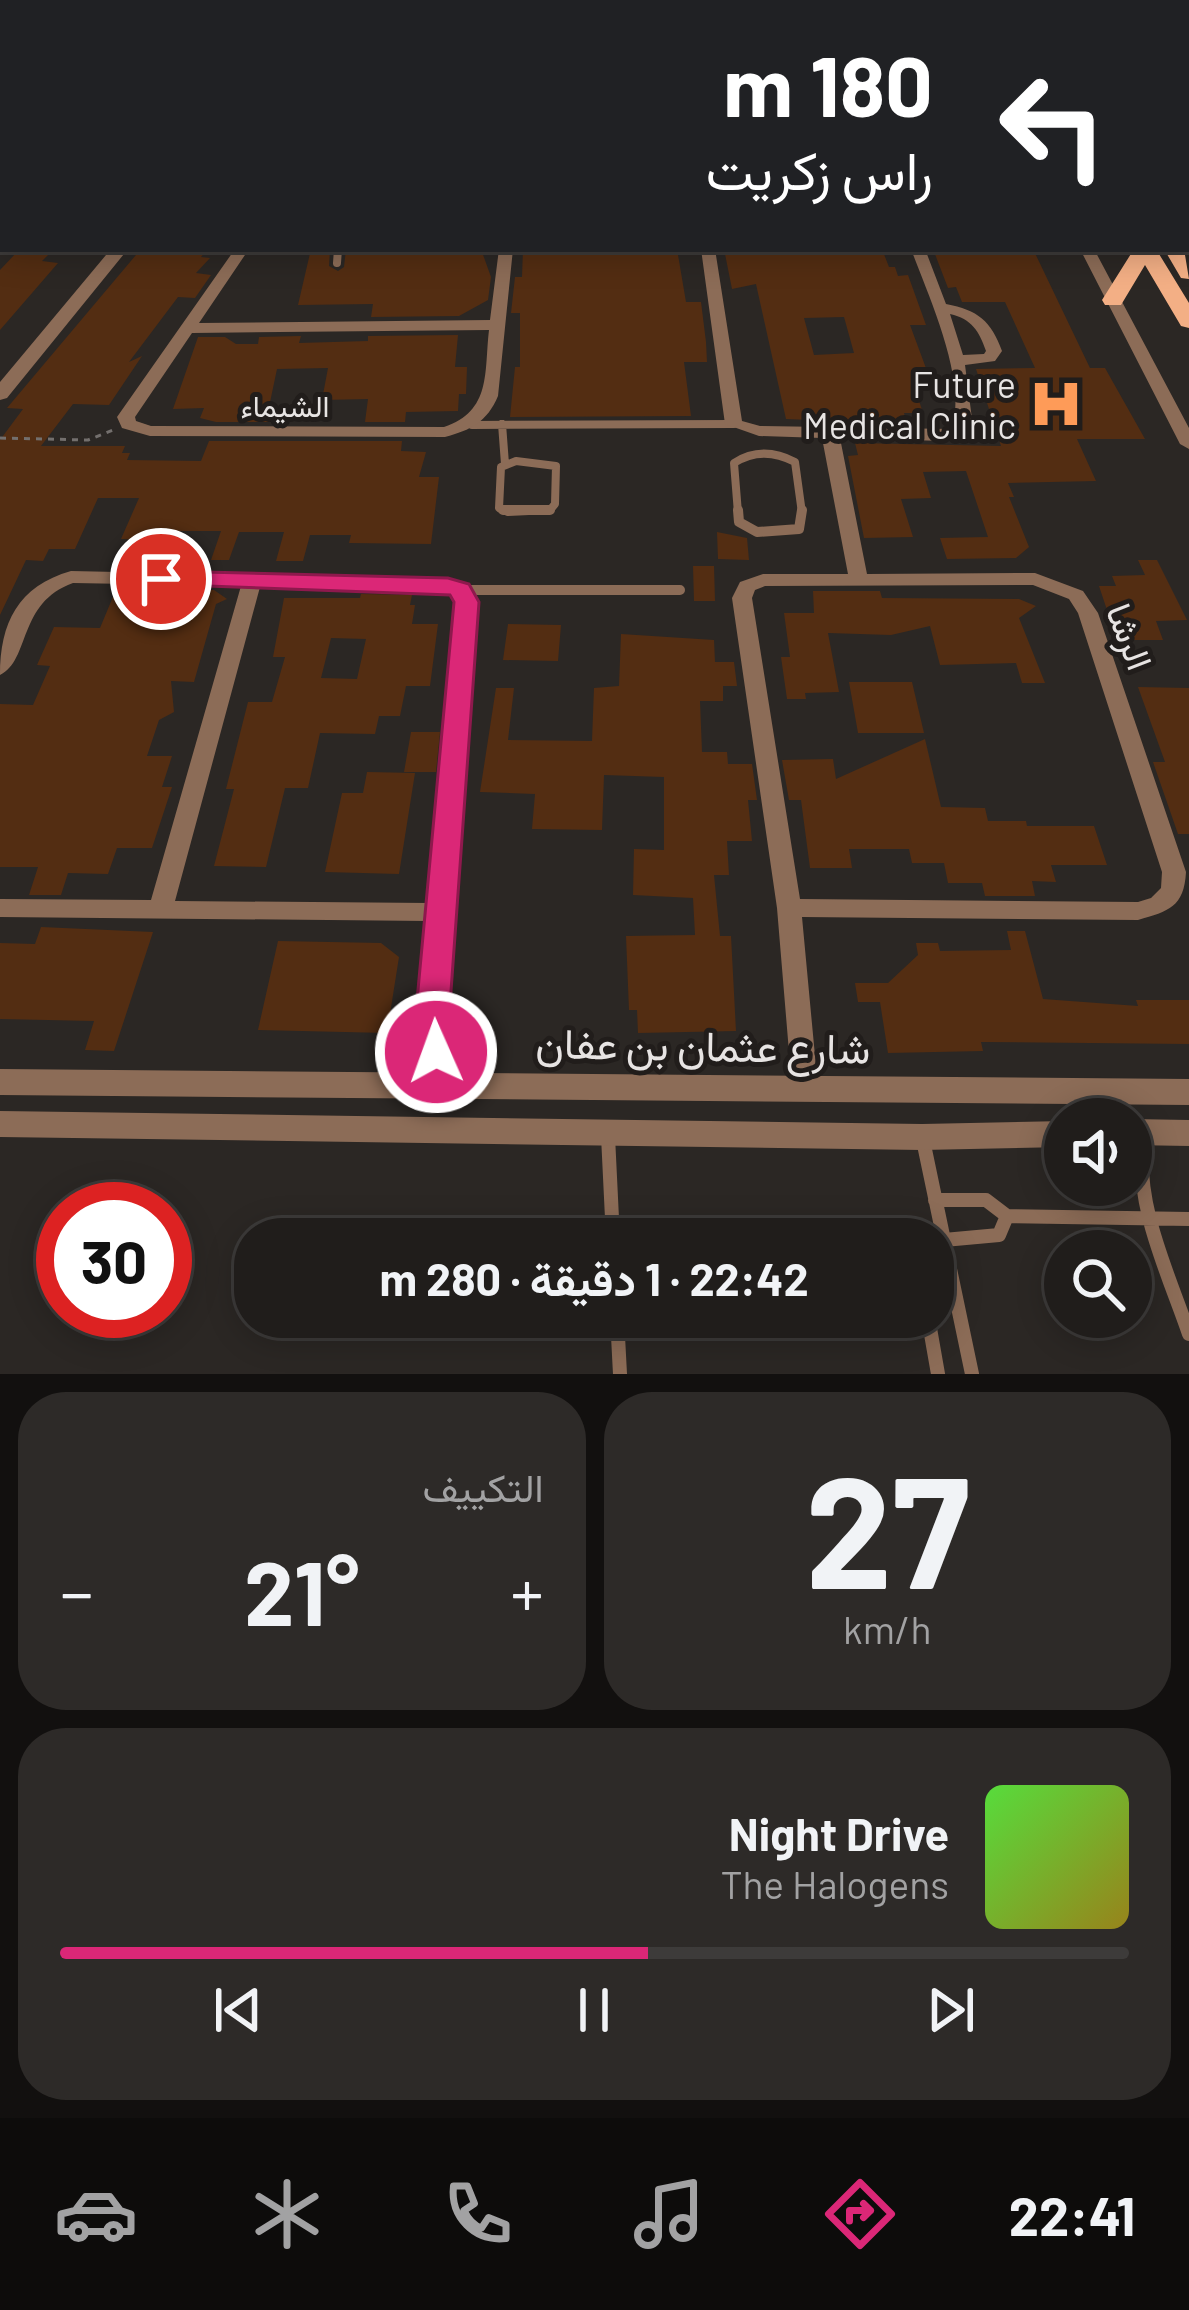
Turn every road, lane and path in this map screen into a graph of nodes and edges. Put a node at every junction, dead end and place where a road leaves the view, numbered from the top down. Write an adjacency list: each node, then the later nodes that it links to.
1 (98, 252): 18 (street)
2 (118, 252): 19 (street)
3 (240, 252): 16 (street)
4 (338, 252): 11 (lane)
5 (506, 252): 15 (street)
6 (708, 252): 23 (street)
7 (918, 252): 13 (street)
8 (1089, 252): 12 (street)
9 (1143, 252): 12 (main road)
10 (1147, 252): 14 (main road)
11 (337, 263)
12 (1113, 300): 27 (street)
13 (940, 308): 17 (street); 17 (street)
14 (1189, 321)
15 (497, 325): 16 (street); 21 (street)
16 (187, 328): 20 (street)
17 (954, 361): 25 (street)
18 (0, 369)
19 (0, 394)
20 (128, 424): 21 (street, الشيماء); 26 (path)
21 (472, 424): 22 (lane)
22 (502, 424): 23 (lane); 29 (lane)
23 (734, 424): 24 (street)
24 (759, 431): 25 (street); 28 (lane)
25 (830, 433): 30 (street)
26 (0, 439)
27 (1189, 444)
28 (762, 454): 28 (lane)
29 (505, 464): 29 (lane)
30 (860, 580): 36 (street, الرشا); 36 (street, الرشا)
31 (252, 581): 32 (street); 34 (street); 37 (street)
32 (460, 590): 33 (lane); 38 (street)
33 (680, 590)
34 (0, 668)
35 (0, 908): 37 (street)
36 (789, 908): 43 (street, الرشا)
37 (161, 909): 38 (street)
38 (439, 912): 39 (street)
39 (431, 1033): 41 (street); 42 (street)
40 (0, 1082): 41 (street, شارع عثمان بن عفان)
41 (391, 1082): 42 (street, شارع عثمان بن عفان)
42 (464, 1083): 43 (street, شارع عثمان بن عفان)
43 (805, 1088): 44 (street, شارع عثمان بن عفان)
44 (1189, 1092)
45 (0, 1124): 46 (street)
46 (608, 1132): 50 (street); 55 (lane)
47 (1152, 1132): 48 (street)
48 (1189, 1132)
49 (1044, 1134): 50 (street)
50 (922, 1137): 51 (lane)
51 (935, 1200): 53 (lane); 56 (lane)
52 (1149, 1206): 54 (lane)
53 (1006, 1216): 54 (lane); 58 (lane)
54 (1152, 1216): 57 (lane); 60 (lane)
55 (613, 1218)
56 (939, 1218)
57 (1189, 1220)
58 (954, 1239)
59 (954, 1288): 65 (lane)
60 (1189, 1334)
61 (618, 1338): 63 (lane)
62 (932, 1338): 64 (lane)
63 (620, 1374)
64 (938, 1374)
65 (972, 1374)

